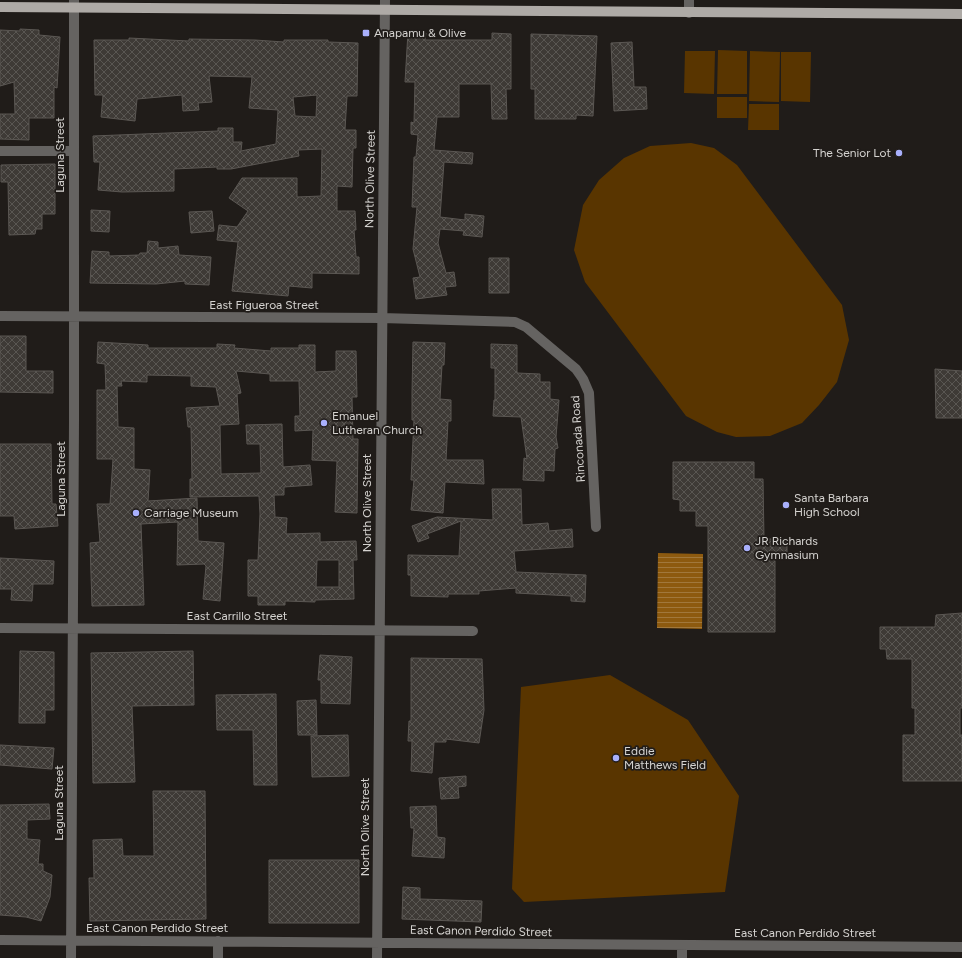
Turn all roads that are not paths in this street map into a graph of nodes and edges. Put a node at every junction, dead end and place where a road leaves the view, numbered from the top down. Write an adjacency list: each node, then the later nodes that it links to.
1 (689, 0): 5 (street)
2 (74, 4): 3 (main road); 4 (main road); 8 (street, Laguna Street)
3 (385, 5): 5 (main road); 11 (street, North Olive Street)
4 (0, 7)
5 (689, 13): 6 (main road)
6 (962, 14)
7 (0, 151): 8 (street)
8 (74, 151): 10 (street, Laguna Street)
9 (0, 316): 10 (street, East Figueroa Street)
10 (74, 316): 11 (street, East Figueroa Street); 15 (street, Laguna Street)
11 (382, 318): 12 (street, East Figueroa Street); 16 (street, North Olive Street)
12 (526, 327): 13 (street, Rinconada Road)
13 (596, 527)
14 (0, 628): 15 (street, East Carrillo Street)
15 (73, 628): 16 (street, East Carrillo Street); 19 (street, Laguna Street)
16 (379, 630): 17 (street, East Carrillo Street); 21 (street, North Olive Street)
17 (473, 632)
18 (0, 940): 19 (street, East Canon Perdido Street)
19 (71, 940): 20 (street, East Canon Perdido Street); 24 (street, Laguna Street)
20 (218, 941): 21 (street, East Canon Perdido Street); 25 (street)
21 (377, 943): 22 (street, East Canon Perdido Street); 26 (street, North Olive Street)
22 (682, 945): 23 (street, East Canon Perdido Street); 27 (street)
23 (962, 947)
24 (71, 958)
25 (218, 958)
26 (377, 958)
27 (682, 958)

